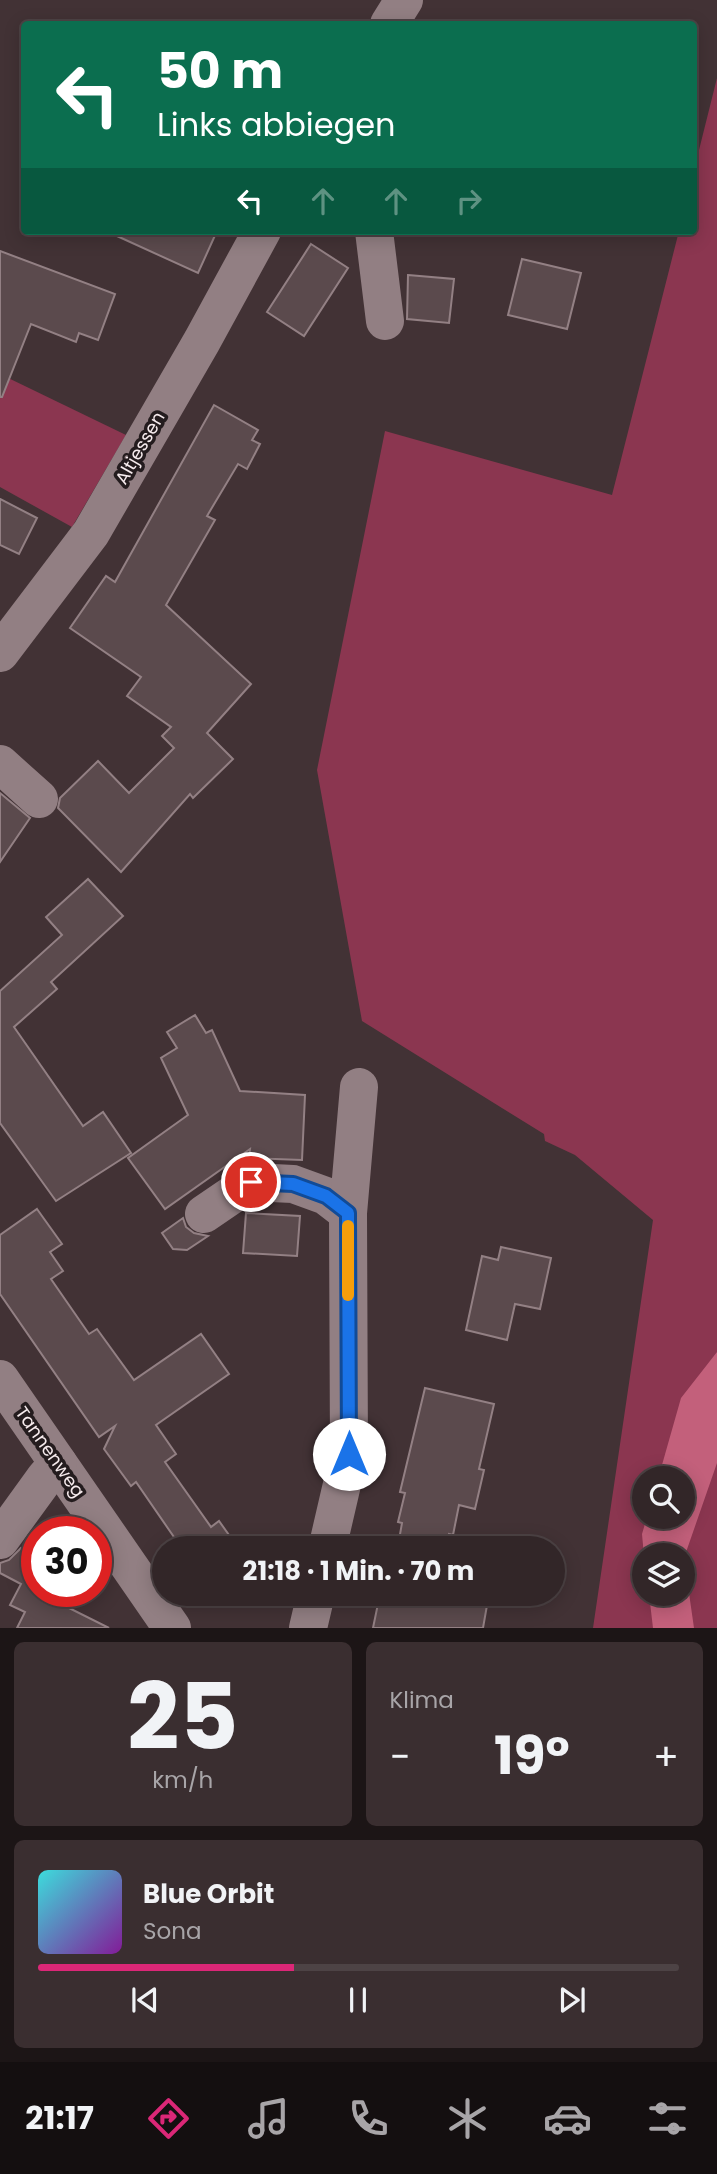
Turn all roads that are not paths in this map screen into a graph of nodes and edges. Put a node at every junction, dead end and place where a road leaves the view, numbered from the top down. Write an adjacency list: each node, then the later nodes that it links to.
1 (404, 0): 2 (street)
2 (391, 21)
3 (260, 235): 6 (street, Altjessen)
4 (374, 235): 5 (street)
5 (385, 321)
6 (0, 653)
7 (0, 764): 8 (street)
8 (39, 799)
9 (359, 1087): 10 (street)
10 (348, 1213): 11 (street); 14 (street)
11 (204, 1214)
12 (0, 1379): 13 (street, Tannenweg)
13 (58, 1463): 15 (street); 17 (street, Tannenweg)
14 (330, 1536)
15 (0, 1540)
16 (313, 1606): 18 (street)
17 (172, 1628)
18 (308, 1628)

